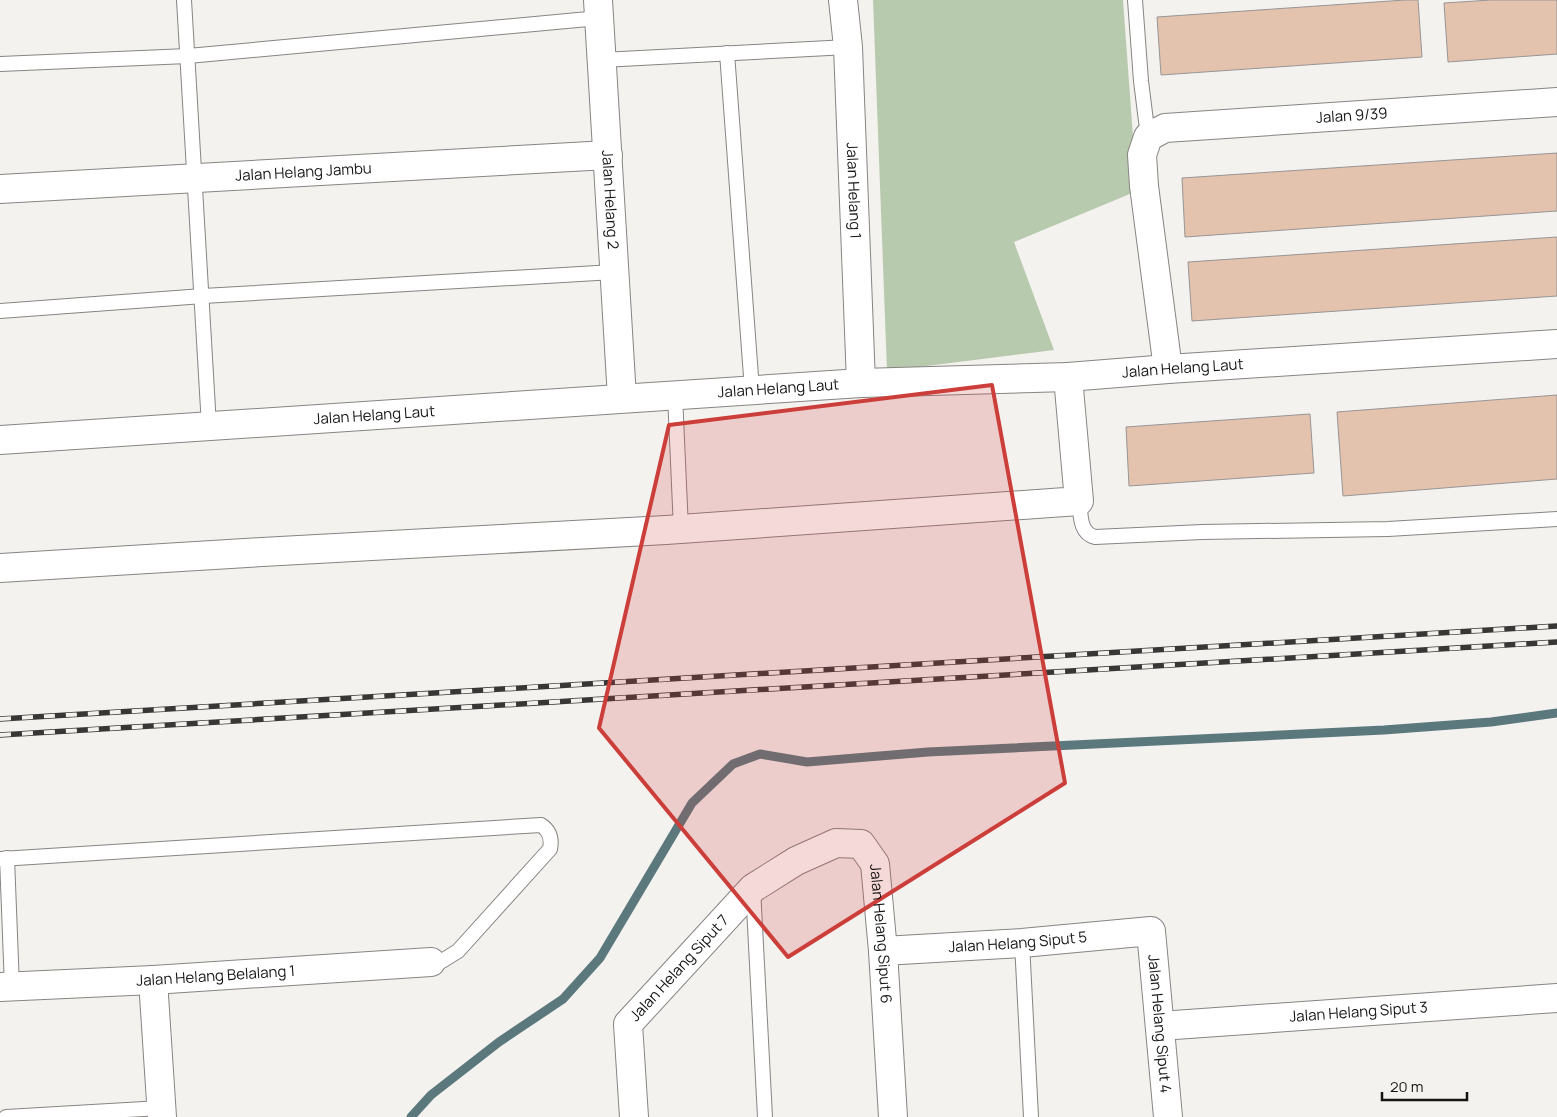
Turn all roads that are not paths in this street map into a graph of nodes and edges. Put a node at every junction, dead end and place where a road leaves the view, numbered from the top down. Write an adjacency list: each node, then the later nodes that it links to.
1 (184, 0): 7 (lane)
2 (843, 0): 5 (street, Jalan Helang 1)
3 (1135, 0): 11 (lane)
4 (599, 9): 7 (lane); 8 (street, Jalan Helang 2)
5 (848, 47): 6 (lane); 21 (street, Jalan Helang 1)
6 (727, 53): 8 (lane); 22 (lane)
7 (188, 56): 9 (lane); 13 (lane)
8 (602, 60): 12 (street, Jalan Helang 2)
9 (0, 64)
10 (1557, 102): 11 (street, Jalan 9/39)
11 (1148, 137): 19 (street)
12 (608, 155): 13 (street, Jalan Helang Jambu); 15 (street, Jalan Helang 2)
13 (196, 179): 14 (street, Jalan Helang Jambu); 16 (lane)
14 (0, 189)
15 (614, 272): 16 (lane); 24 (street, Jalan Helang 2)
16 (202, 296): 17 (lane); 25 (lane)
17 (0, 311)
18 (1557, 344): 19 (street, Jalan Helang Laut)
19 (1168, 369): 20 (street, Jalan Helang Laut)
20 (1068, 377): 21 (street, Jalan Helang Laut); 27 (street)
21 (861, 383): 22 (street, Jalan Helang Laut)
22 (752, 390): 23 (street, Jalan Helang Laut)
23 (675, 395): 24 (street, Jalan Helang Laut); 29 (lane)
24 (622, 398): 25 (street, Jalan Helang Laut)
25 (209, 426): 26 (street, Jalan Helang Laut)
26 (0, 440)
27 (1079, 501): 28 (lane); 29 (street)
28 (1557, 519)
29 (680, 529): 30 (street)
30 (0, 568)
31 (3, 859): 36 (lane); 38 (lane)
32 (753, 888): 35 (street, Jalan Helang Siput 6); 43 (street, Jalan Helang Siput 7); 44 (lane)
33 (1151, 931): 34 (street, Jalan Helang Siput 5); 40 (street, Jalan Helang Siput 4)
34 (1022, 943): 35 (street, Jalan Helang Siput 5); 46 (lane)
35 (883, 951): 45 (street, Jalan Helang Siput 6)
36 (431, 962): 37 (street, Jalan Helang Belalang 1)
37 (154, 980): 38 (street, Jalan Helang Belalang 1); 41 (street)
38 (6, 987)
39 (1557, 998): 40 (street, Jalan Helang Siput 3)
40 (1160, 1026): 47 (street, Jalan Helang Siput 4)
41 (162, 1112): 42 (lane)
42 (6, 1117)
43 (634, 1117)
44 (765, 1117)
45 (893, 1117)
46 (1031, 1117)
47 (1168, 1117)

